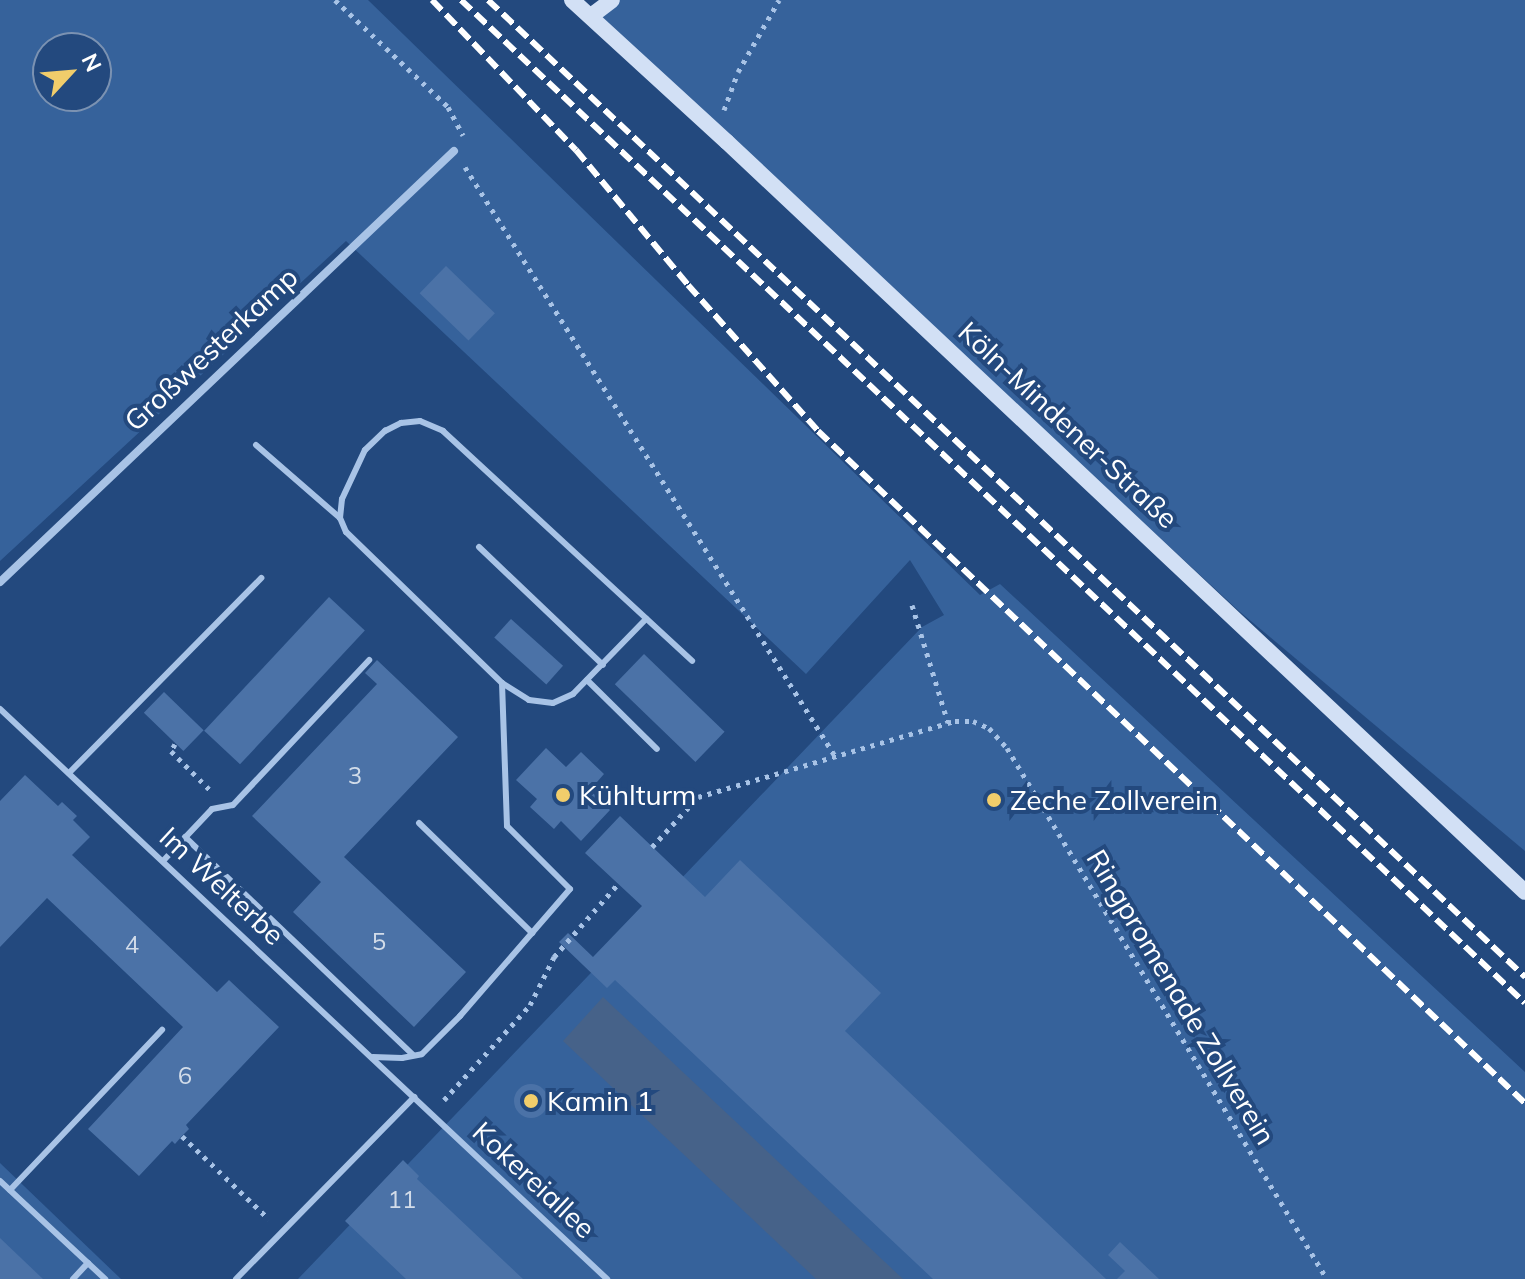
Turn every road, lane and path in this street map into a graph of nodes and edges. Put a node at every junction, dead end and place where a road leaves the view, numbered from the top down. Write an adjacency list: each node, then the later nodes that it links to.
1 (335, 0): 7 (path)
2 (572, 0): 5 (street, Köln-Mindener-Straße)
3 (612, 0): 5 (street)
4 (779, 0): 6 (path)
5 (591, 16): 6 (street, Köln-Mindener-Straße)
6 (716, 131): 32 (street, Köln-Mindener-Straße)
7 (454, 151): 12 (street, Großwesterkamp); 24 (path)
8 (256, 445): 9 (lane)
9 (340, 518): 14 (lane); 19 (lane)
10 (479, 547): 17 (lane)
11 (261, 578): 25 (lane)
12 (0, 582)
13 (912, 605): 21 (path)
14 (646, 619): 16 (lane); 17 (lane)
15 (369, 660): 26 (lane)
16 (692, 661)
17 (603, 665): 18 (lane)
18 (587, 680): 19 (lane); 23 (lane)
19 (502, 683): 33 (lane)
20 (0, 709): 25 (lane, Im Welterbe)
21 (948, 723): 24 (path, Ringpromenade Zollverein); 48 (path, Ringpromenade Zollverein)
22 (175, 744): 26 (path)
23 (657, 749)
24 (835, 756): 29 (path, Ringpromenade Zollverein)
25 (69, 773): 30 (lane, Im Welterbe)
26 (216, 808): 28 (lane)
27 (419, 823): 33 (lane)
28 (185, 837): 30 (lane); 35 (lane)
29 (652, 847)
30 (163, 861): 36 (lane, Im Welterbe)
31 (618, 884): 38 (path)
32 (1525, 892)
33 (532, 933): 35 (lane)
34 (162, 1030): 41 (lane)
35 (413, 1055): 36 (lane)
36 (373, 1057): 37 (lane, Im Welterbe)
37 (414, 1097): 38 (lane, Im Welterbe); 42 (lane)
38 (432, 1114): 47 (lane, Kokereiallee)
39 (182, 1136): 42 (path)
40 (0, 1181): 41 (lane)
41 (10, 1190): 43 (lane)
42 (281, 1230): 46 (lane)
43 (88, 1263): 44 (lane); 45 (lane)
44 (73, 1279)
45 (105, 1279)
46 (236, 1279)
47 (607, 1279)
48 (1327, 1279)

